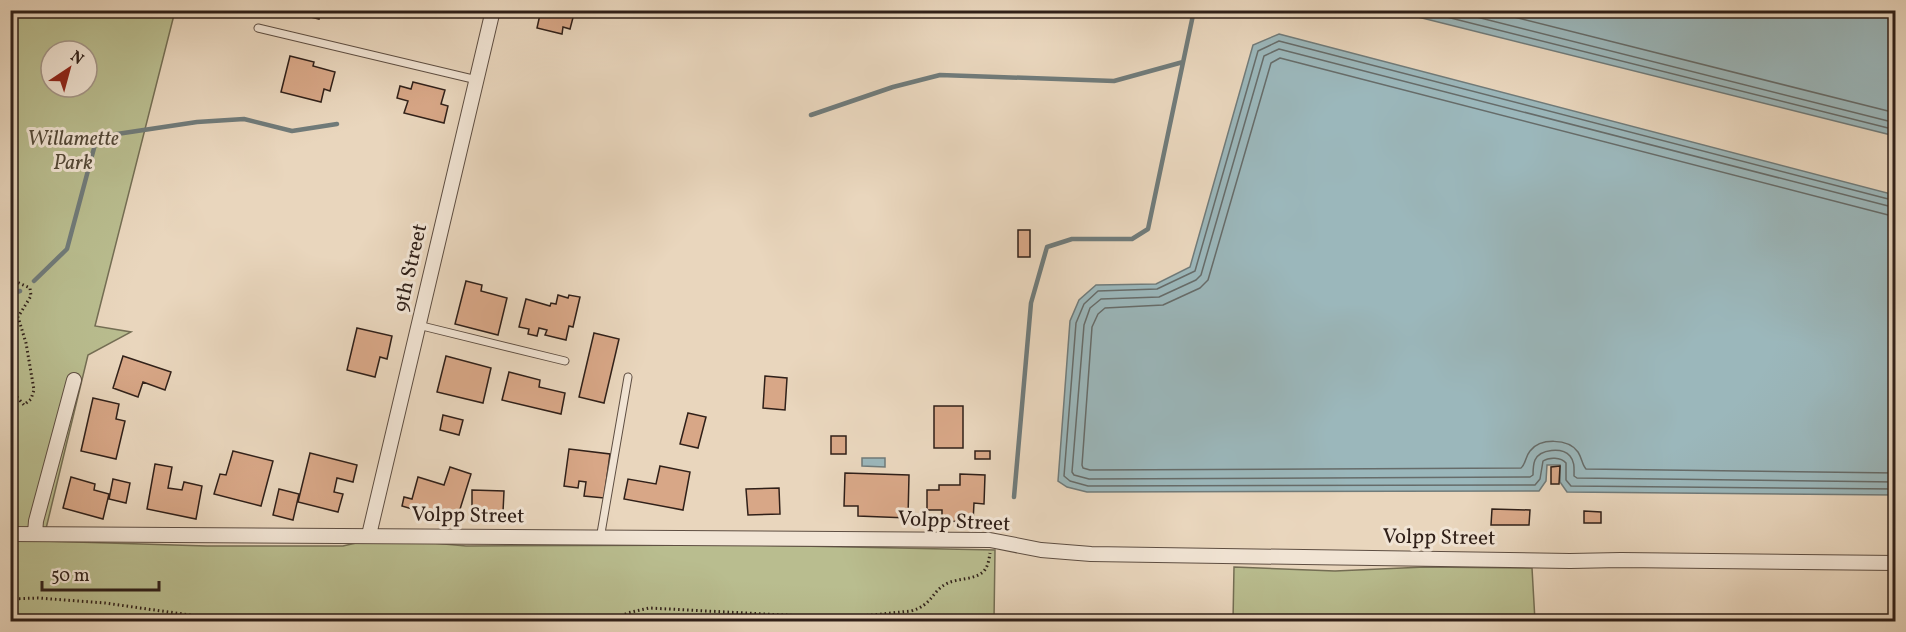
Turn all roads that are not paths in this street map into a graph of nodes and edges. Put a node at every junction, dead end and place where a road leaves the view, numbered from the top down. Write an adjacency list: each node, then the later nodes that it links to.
1 (493, 10): 3 (street, 9th Street)
2 (258, 28): 3 (lane)
3 (477, 80): 4 (street, 9th Street)
4 (418, 326): 5 (lane); 10 (street, 9th Street)
5 (565, 361)
6 (628, 377): 11 (lane)
7 (74, 380): 8 (street)
8 (35, 533): 9 (street, Volpp Street); 10 (street, Volpp Street)
9 (10, 534)
10 (369, 535): 11 (street, Volpp Street)
11 (600, 539): 12 (street, Volpp Street)
12 (1896, 562)

